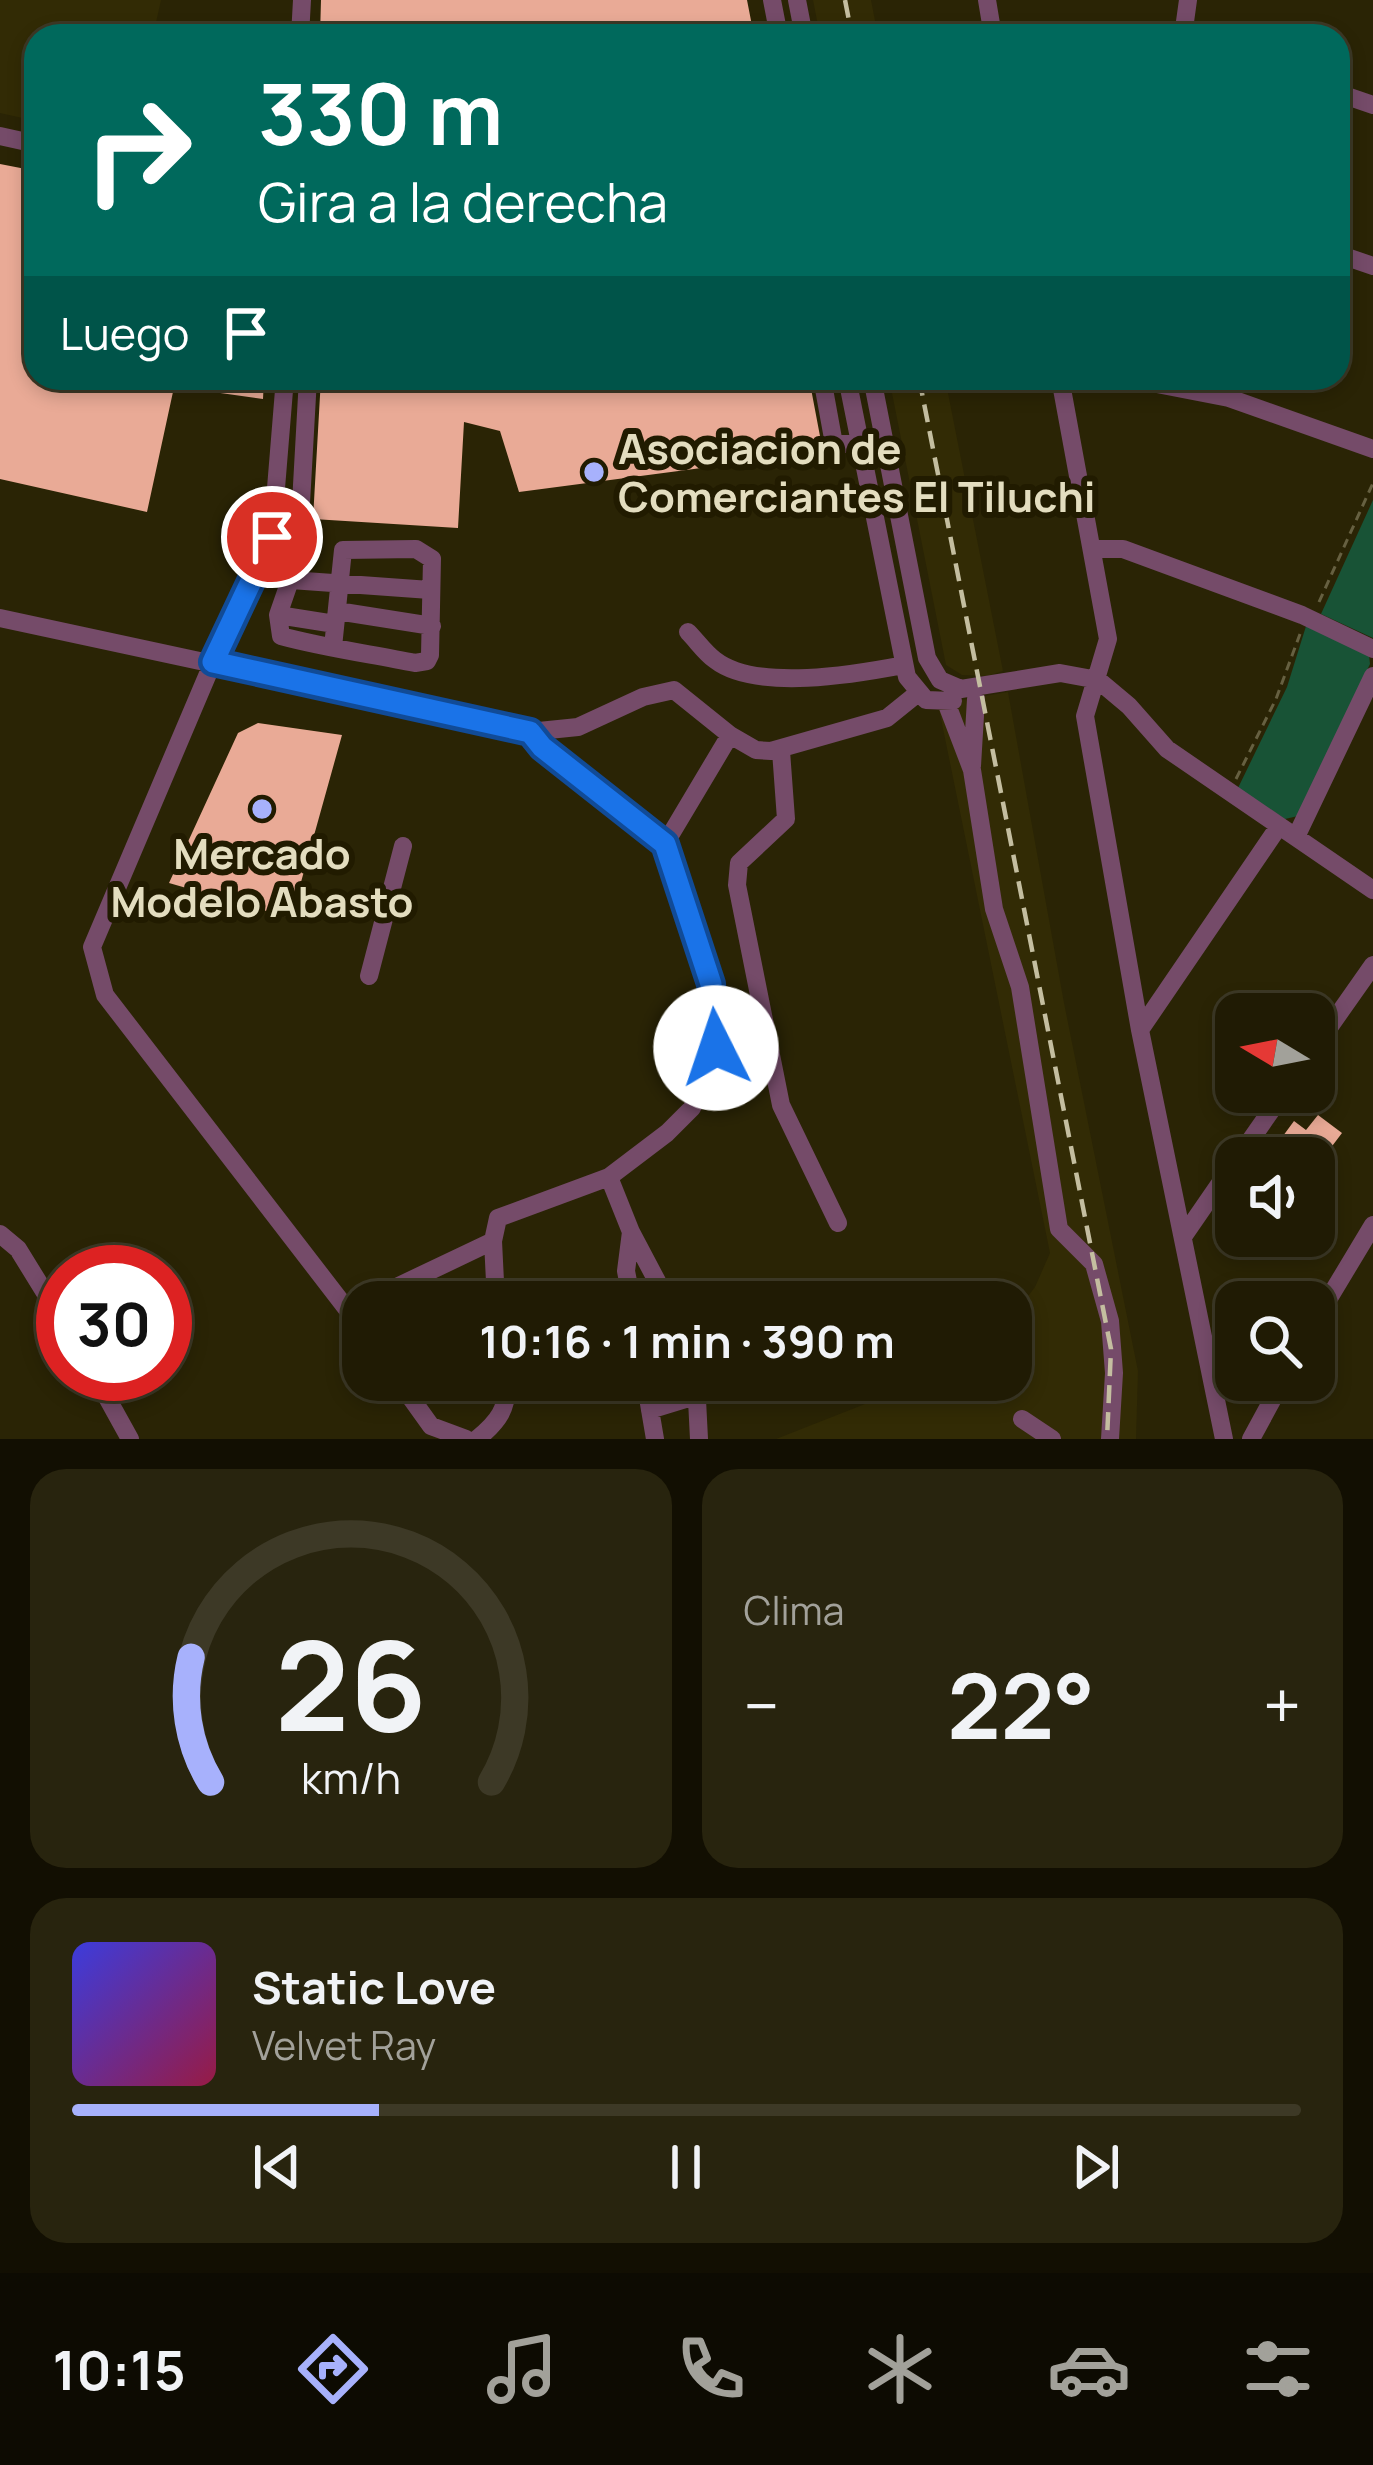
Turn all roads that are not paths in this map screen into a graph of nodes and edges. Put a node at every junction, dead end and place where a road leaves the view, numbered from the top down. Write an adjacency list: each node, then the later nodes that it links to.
1 (283, 390): 10 (street)
2 (307, 390): 10 (street)
3 (824, 390): 8 (street)
4 (850, 390): 8 (street)
5 (874, 390): 12 (street)
6 (1062, 390): 13 (street)
7 (1188, 390): 9 (street)
8 (861, 444): 14 (street)
9 (1373, 449)
10 (276, 509): 25 (street)
11 (303, 543): 15 (street)
12 (907, 547): 14 (street); 28 (street)
13 (1094, 549): 24 (street); 28 (street)
14 (882, 553): 26 (street)
15 (291, 580): 16 (street); 18 (street)
16 (340, 584): 17 (street); 17 (street); 20 (street)
17 (430, 590): 21 (street)
18 (278, 615): 20 (street); 23 (street)
19 (0, 617): 25 (street)
20 (336, 618): 21 (street); 23 (street)
21 (432, 626): 23 (street)
22 (688, 632): 26 (street)
23 (333, 647)
24 (1373, 650)
25 (213, 662): 32 (street); 57 (street)
26 (904, 665): 29 (street)
27 (1373, 676): 36 (street)
28 (1090, 678): 30 (street); 36 (street); 43 (street)
29 (918, 693): 31 (street); 34 (street)
30 (976, 699): 31 (street); 35 (street)
31 (946, 702): 35 (street)
32 (530, 732): 33 (street); 37 (street)
33 (730, 735): 34 (street); 37 (street)
34 (781, 751): 46 (street)
35 (972, 770): 74 (street)
36 (1287, 832): 39 (street); 43 (street)
37 (665, 844): 44 (street)
38 (404, 846): 41 (street)
39 (1373, 890)
40 (1373, 965): 42 (street)
41 (369, 976)
42 (1335, 1019)
43 (1141, 1030): 50 (street)
44 (609, 1177): 48 (street); 51 (street)
45 (1215, 1191): 50 (street)
46 (838, 1223)
47 (1373, 1225): 58 (street)
48 (631, 1232): 55 (street); 56 (street)
49 (0, 1234): 52 (street)
50 (1185, 1234): 75 (street)
51 (493, 1241): 53 (street); 54 (street)
52 (36, 1278)
53 (409, 1281)
54 (495, 1281)
55 (628, 1281)
56 (657, 1281)
57 (342, 1284)
58 (1335, 1284)
59 (109, 1401): 68 (street)
60 (413, 1401): 69 (street)
61 (505, 1401): 70 (street)
62 (649, 1401): 66 (street)
63 (670, 1401): 66 (street)
64 (698, 1401): 72 (street)
65 (1272, 1401): 76 (street)
66 (650, 1410): 71 (street)
67 (1022, 1419): 73 (street)
68 (130, 1439)
69 (466, 1439)
70 (477, 1439)
71 (655, 1439)
72 (699, 1439)
73 (1052, 1439)
74 (1110, 1439)
75 (1224, 1439)
76 (1251, 1439)

